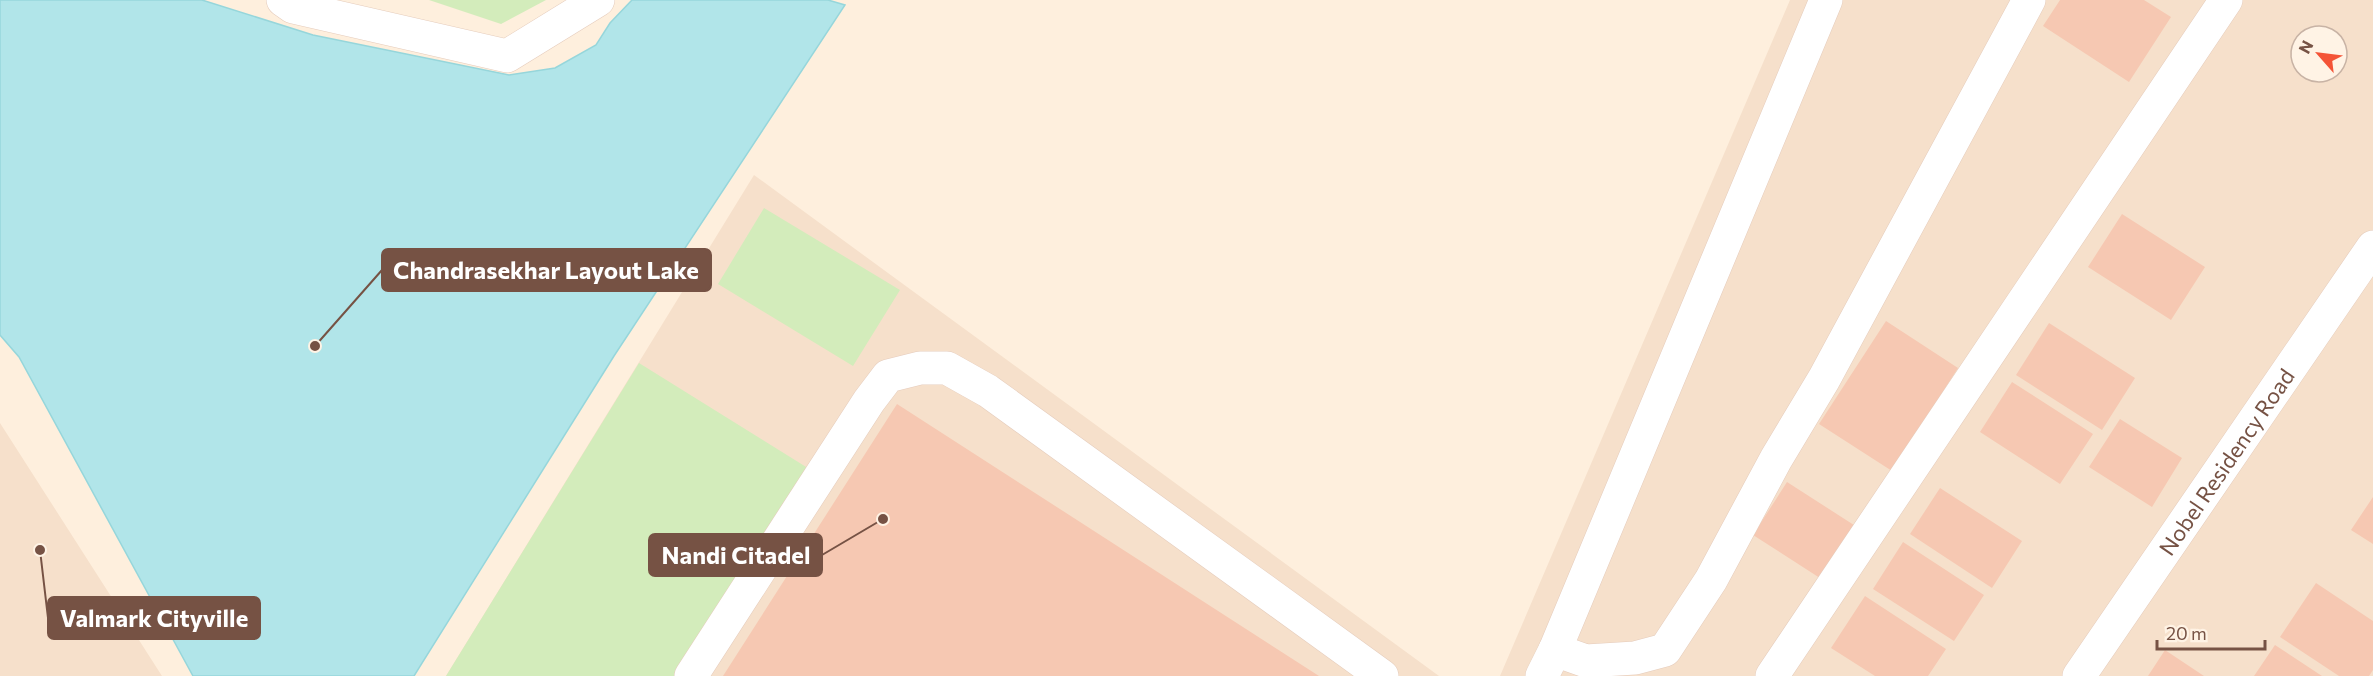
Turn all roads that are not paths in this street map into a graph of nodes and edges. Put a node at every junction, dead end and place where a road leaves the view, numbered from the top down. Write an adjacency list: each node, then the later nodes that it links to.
1 (284, 0): 2 (street)
2 (598, 0)
3 (1826, 0): 7 (street)
4 (2029, 0): 7 (street)
5 (2226, 0): 10 (street)
6 (2373, 247): 11 (street, Nobel Residency Road)
7 (1548, 663)
8 (691, 676): 9 (street)
9 (1382, 676)
10 (1772, 676)
11 (2079, 676)

